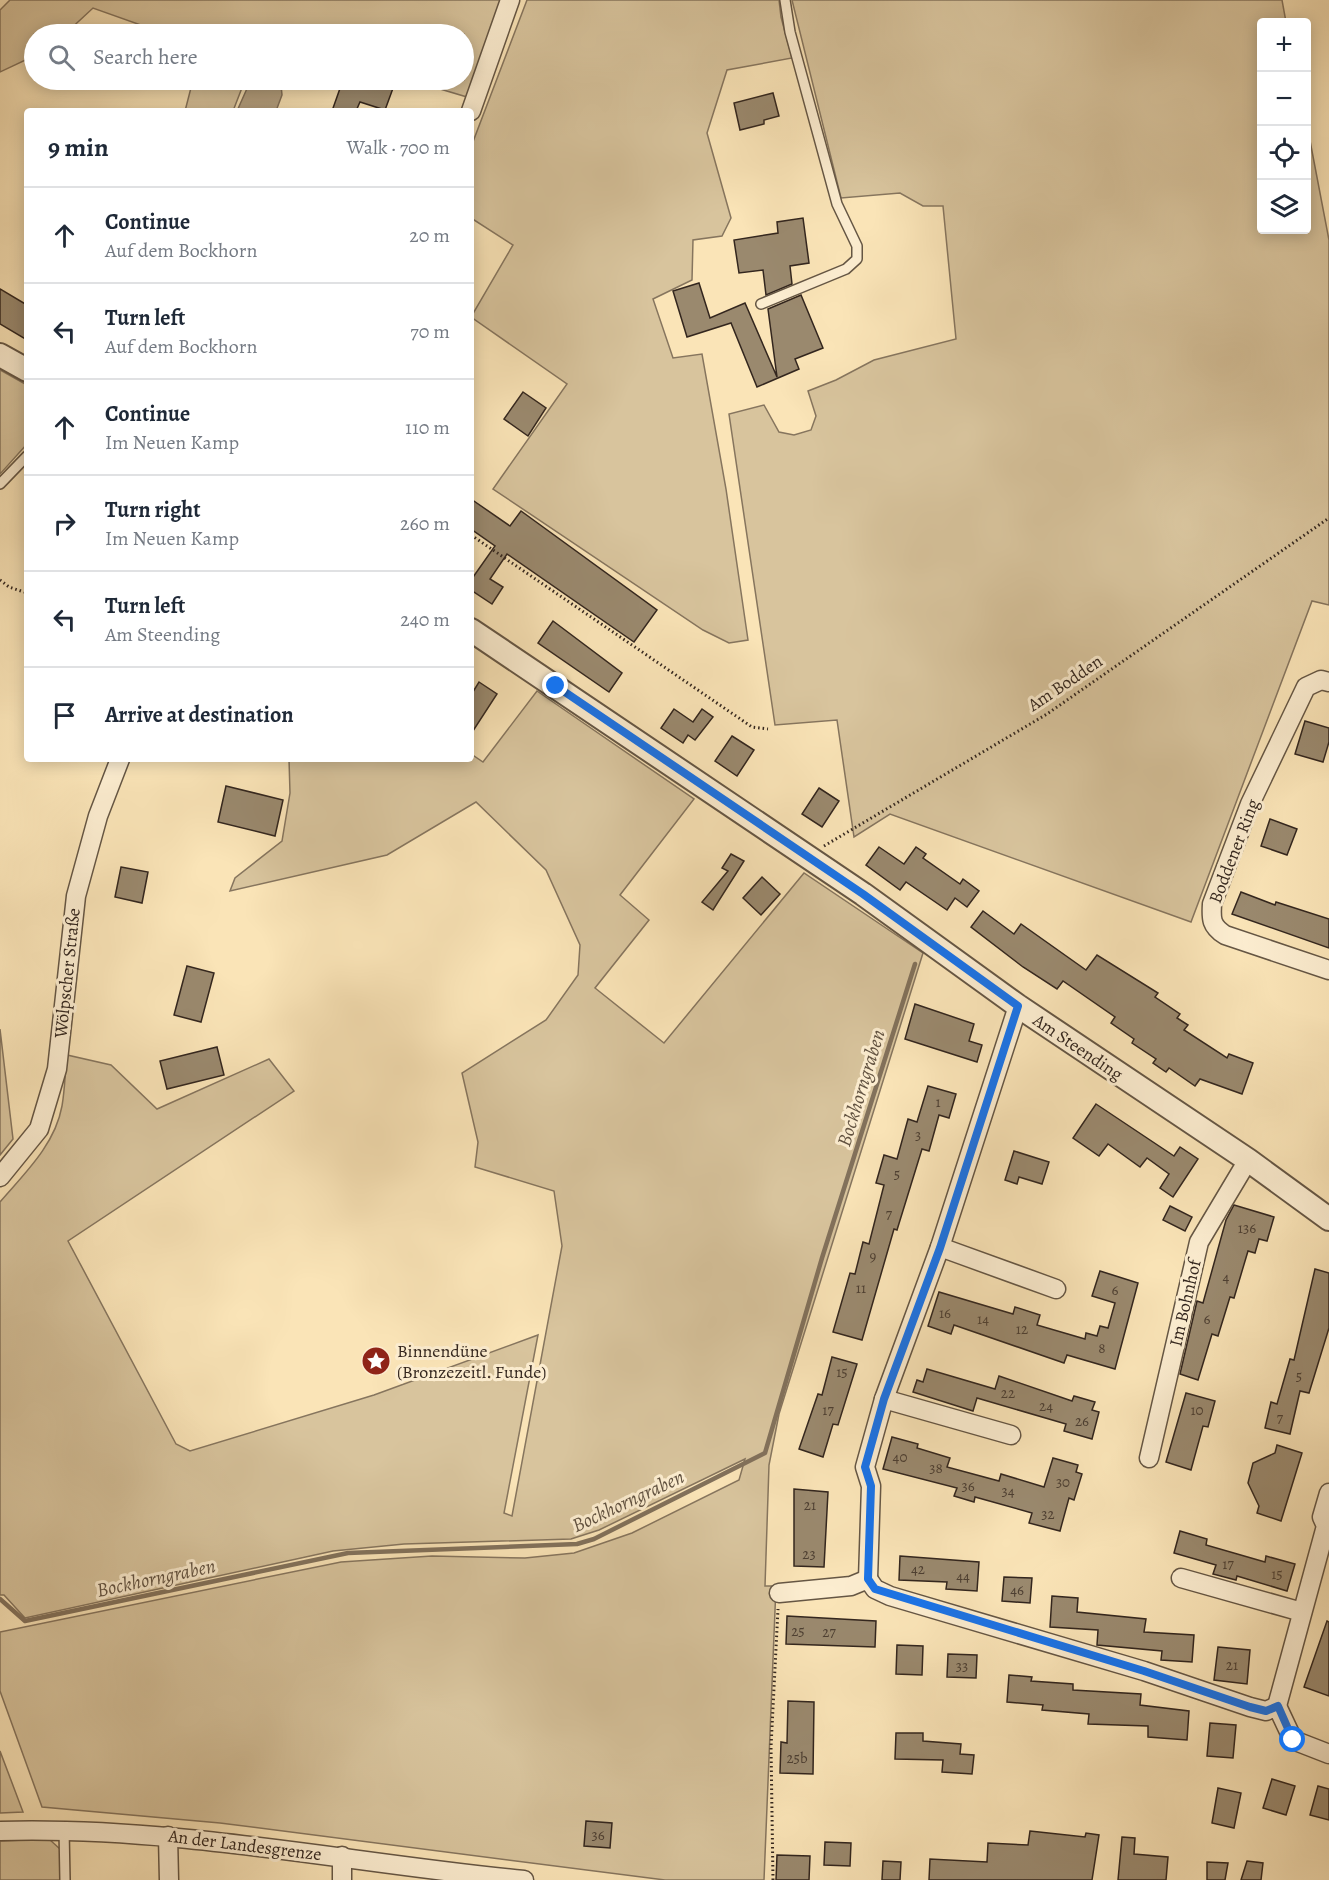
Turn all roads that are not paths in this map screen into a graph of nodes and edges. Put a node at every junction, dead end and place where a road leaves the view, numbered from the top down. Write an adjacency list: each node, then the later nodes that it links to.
1 (510, 0): 3 (street)
2 (785, 0): 4 (lane)
3 (472, 108)
4 (761, 304)
5 (0, 355): 6 (street)
6 (24, 368)
7 (24, 459): 8 (lane)
8 (0, 484)
9 (474, 632): 13 (street, Am Steending)
10 (1329, 682): 12 (street, Boddener Ring)
11 (119, 762): 15 (street, Wölpscher Straße)
12 (1329, 970)
13 (1018, 1006): 14 (street, Am Steending); 17 (street)
14 (1248, 1160): 16 (street, Am Steending); 21 (street, Im Bohnhof)
15 (0, 1177)
16 (1329, 1219)
17 (940, 1248): 18 (street); 19 (street)
18 (1056, 1289)
19 (884, 1399): 20 (street); 24 (street)
20 (1011, 1436)
21 (1149, 1458)
22 (1329, 1493): 26 (street)
23 (1181, 1578): 26 (street)
24 (868, 1579): 25 (street); 27 (street)
25 (779, 1593)
26 (1302, 1612): 27 (street)
27 (1278, 1706): 28 (street)
28 (1329, 1754)
29 (64, 1829): 30 (street, An der Landesgrenze); 31 (street, An der Landesgrenze); 33 (lane)
30 (0, 1831)
31 (168, 1836): 32 (street, An der Landesgrenze); 34 (street)
32 (342, 1856): 35 (street); 36 (street, An der Landesgrenze)
33 (65, 1880)
34 (169, 1880)
35 (342, 1880)
36 (524, 1880)

